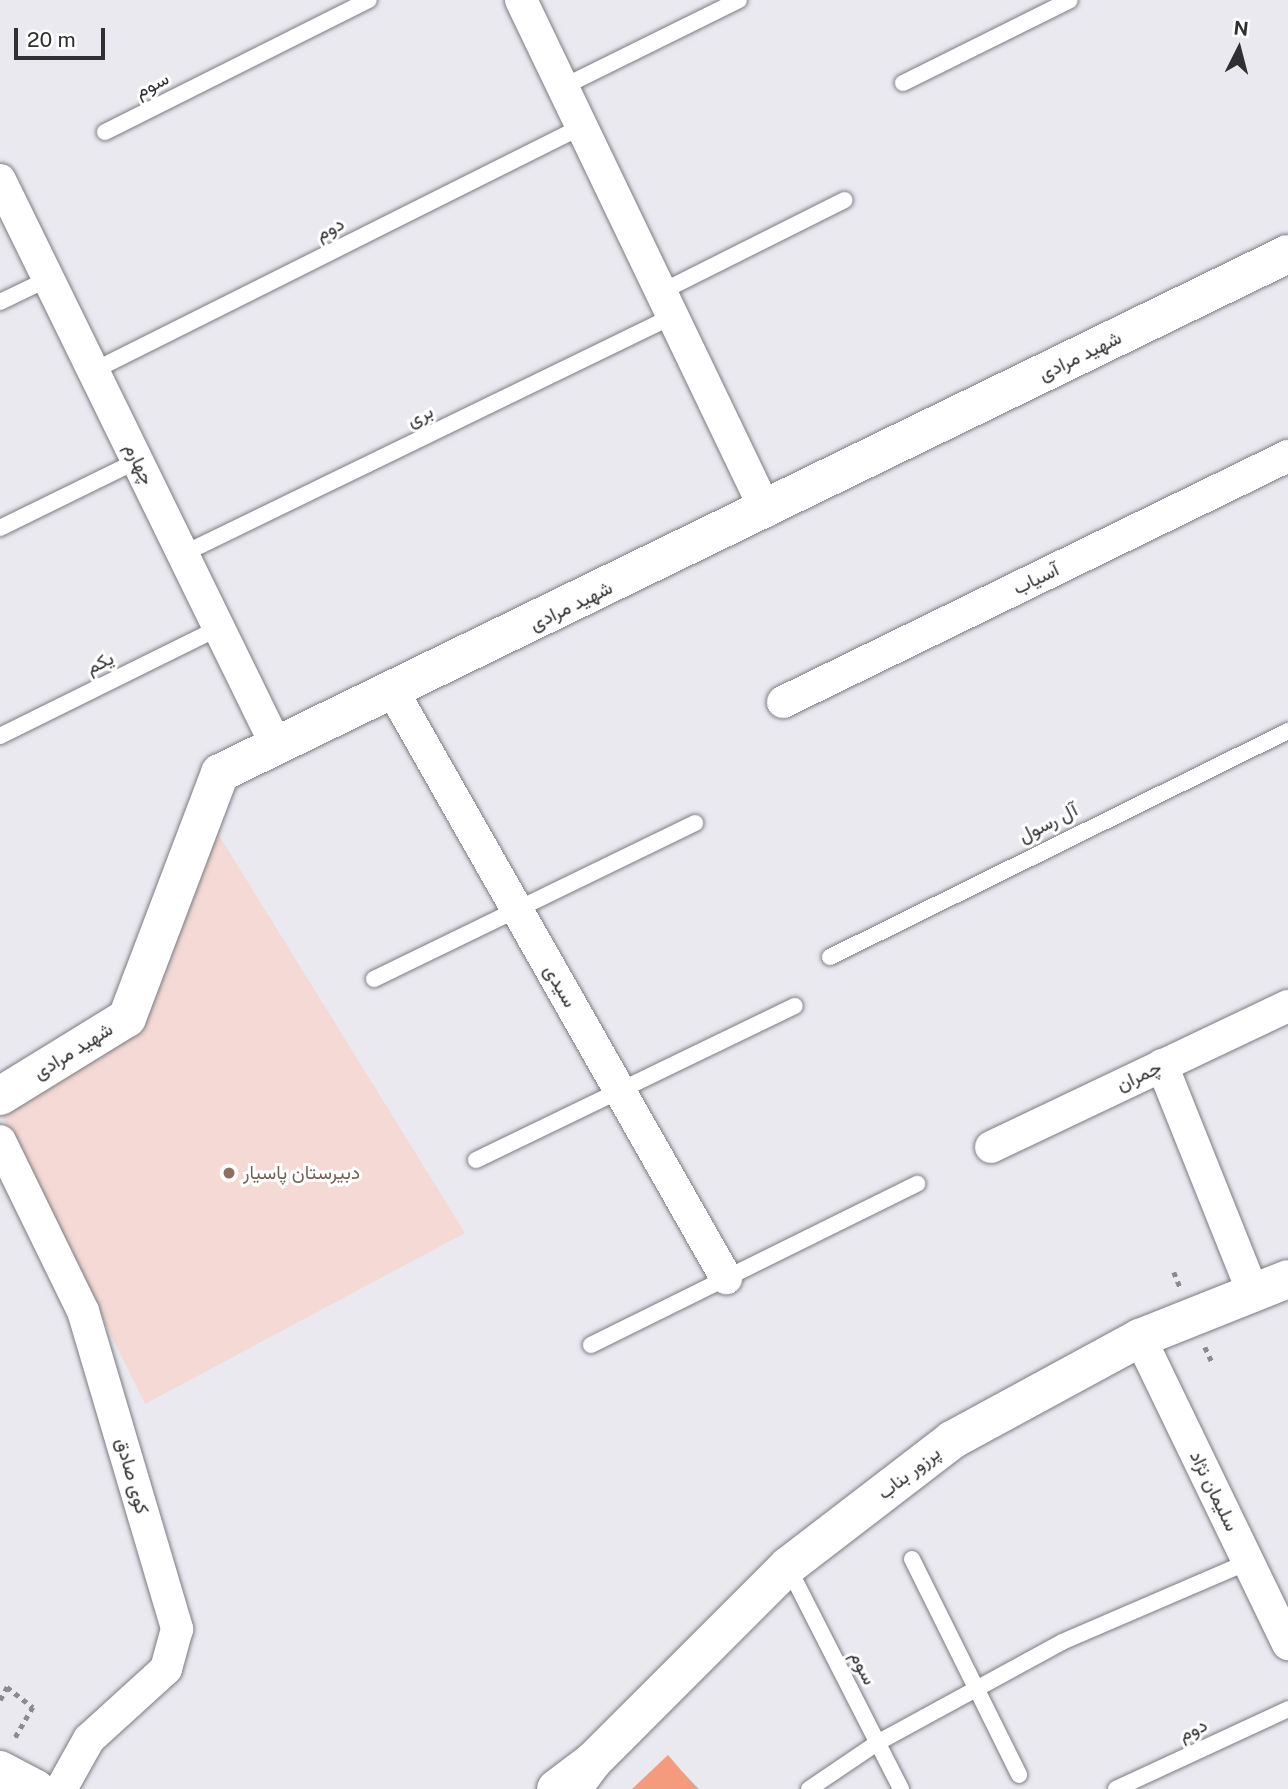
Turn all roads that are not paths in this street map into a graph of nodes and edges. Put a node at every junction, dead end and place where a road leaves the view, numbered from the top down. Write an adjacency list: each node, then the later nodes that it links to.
1 (369, 0): 8 (lane, سوم)
2 (521, 0): 6 (street)
3 (739, 0): 6 (lane)
4 (1070, 0): 5 (lane)
5 (903, 83)
6 (565, 86): 7 (street)
7 (585, 125): 14 (street); 15 (lane, دوم)
8 (105, 132)
9 (0, 180): 12 (street, چهارم)
10 (845, 200): 14 (lane, بری)
11 (1288, 254): 18 (main road, شهید مرادی)
12 (48, 279): 13 (lane); 15 (street, چهارم)
13 (0, 302)
14 (669, 303): 18 (street); 20 (lane, بری)
15 (93, 371): 17 (street, چهارم)
16 (1288, 456): 23 (street, آسیاب)
17 (138, 461): 19 (lane); 20 (street, چهارم)
18 (766, 510): 22 (main road, شهید مرادی)
19 (0, 528)
20 (183, 554): 21 (street, چهارم)
21 (219, 628): 25 (lane, یکم); 26 (street, چهارم)
22 (394, 694): 26 (main road, شهید مرادی); 28 (street, سیدی)
23 (783, 702)
24 (1288, 732): 29 (lane, آل رسول)
25 (0, 736)
26 (277, 747): 35 (main road, شهید مرادی)
27 (695, 823): 28 (lane)
28 (516, 909): 30 (lane); 34 (street, سیدی)
29 (830, 957)
30 (374, 979)
31 (796, 1006): 34 (lane)
32 (1288, 1006): 33 (street, چمران)
33 (1162, 1065): 37 (street, چمران); 41 (street)
34 (618, 1088): 38 (lane); 40 (street, سیدی)
35 (0, 1096)
36 (0, 1140): 55 (street, کوی صادق)
37 (991, 1147)
38 (476, 1160)
39 (917, 1184): 40 (lane)
40 (726, 1278): 43 (lane)
41 (1271, 1286): 42 (main road, پرزور بناب)
42 (1140, 1338): 45 (street, سلیمان نژاد); 46 (main road, پرزور بناب)
43 (591, 1345)
44 (912, 1559): 48 (lane)
45 (1248, 1562): 47 (street, سلیمان نژاد); 48 (lane)
46 (788, 1566): 50 (lane, سوم); 52 (main road, پرزور بناب)
47 (1288, 1644)
48 (975, 1689): 50 (lane); 53 (lane)
49 (1288, 1709): 59 (lane, دوم)
50 (877, 1743): 57 (lane); 58 (lane, سوم)
51 (3, 1761): 54 (main road)
52 (583, 1775): 56 (main road, پرزور بناب)
53 (1019, 1775)
54 (36, 1789)
55 (61, 1789)
56 (556, 1789)
57 (809, 1789)
58 (901, 1789)
59 (1116, 1789)

